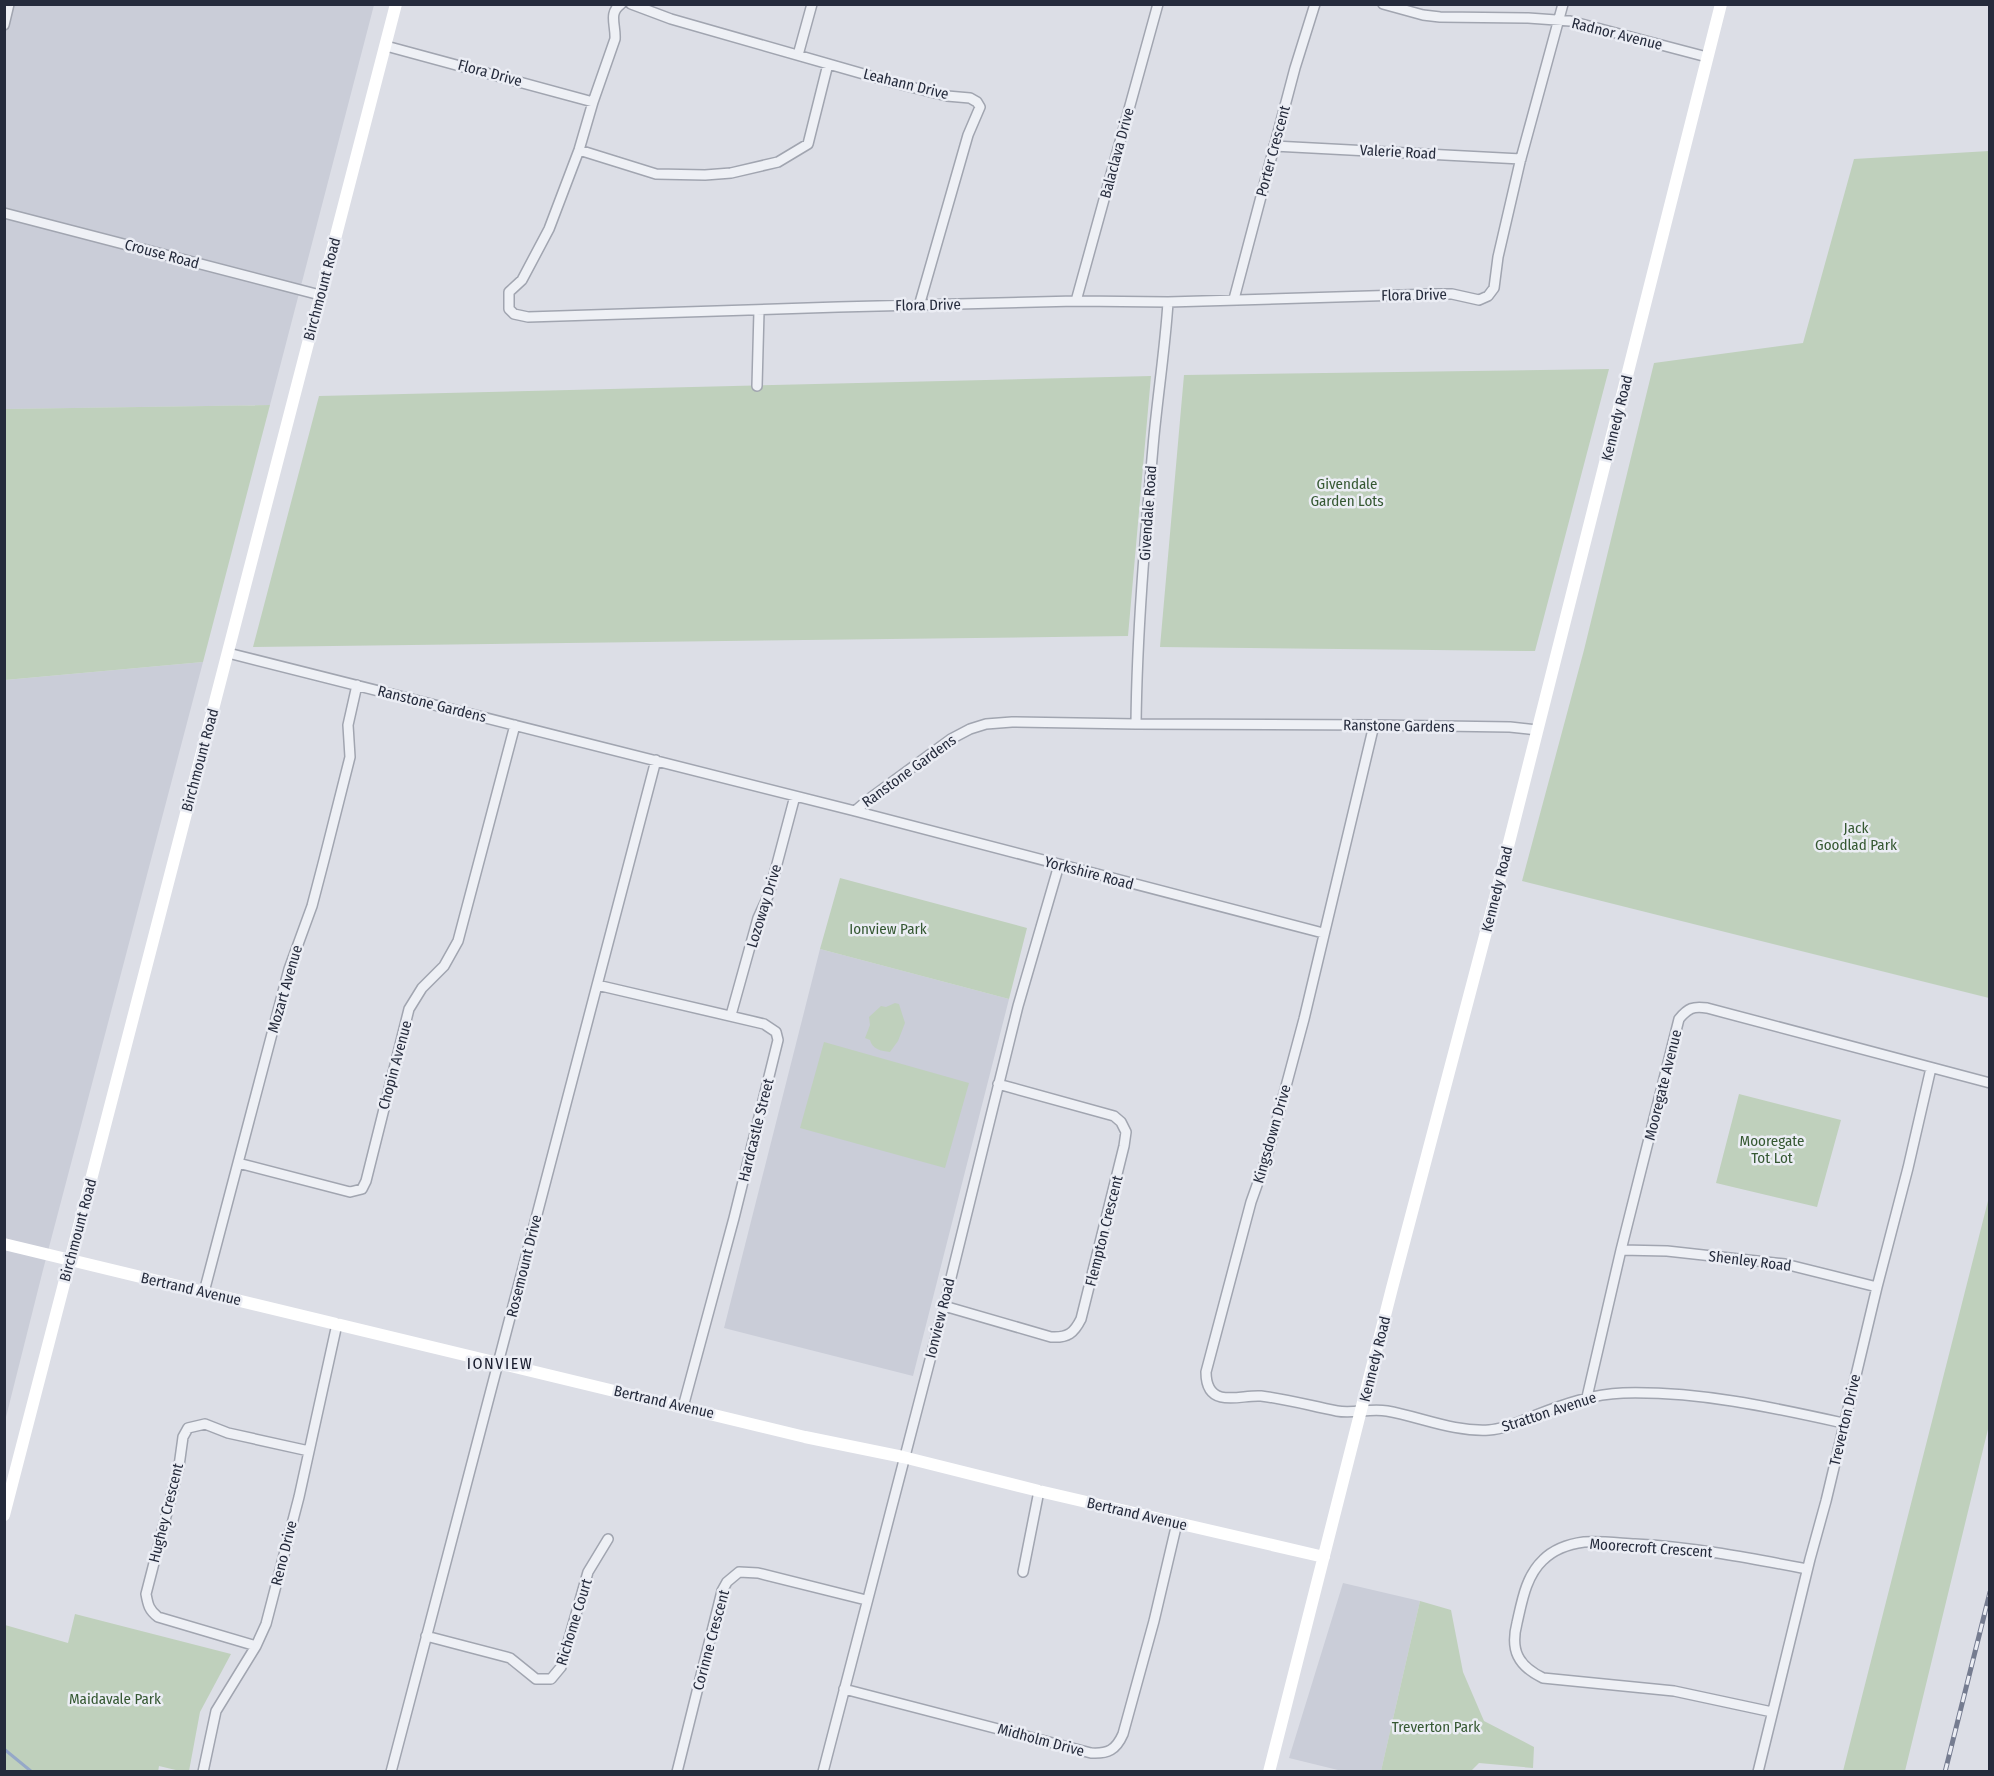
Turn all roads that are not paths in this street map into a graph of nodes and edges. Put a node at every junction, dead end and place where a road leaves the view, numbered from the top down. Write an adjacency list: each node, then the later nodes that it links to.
1 (9, 4): 12 (street)
2 (396, 4): 13 (main road, Birchmount Road)
3 (621, 4): 17 (street)
4 (631, 4): 14 (street, Leahann Drive)
5 (812, 4): 14 (street)
6 (1158, 4): 24 (street, Balaclava Drive)
7 (1315, 4): 18 (street, Porter Crescent)
8 (1383, 4): 11 (street, Radnor Avenue)
9 (1563, 4): 11 (street, Flora Drive)
10 (1721, 4): 15 (main road, Kennedy Road)
11 (1559, 21): 15 (street, Radnor Avenue); 20 (street, Flora Drive)
12 (4, 25)
13 (386, 46): 17 (street, Flora Drive); 22 (main road, Birchmount Road)
14 (798, 55): 16 (street, Leahann Drive)
15 (1707, 57): 34 (main road, Kennedy Road)
16 (828, 64): 19 (street); 26 (street, Leahann Drive)
17 (593, 102): 19 (street, Flora Drive)
18 (1274, 146): 20 (street, Valerie Road); 23 (street, Porter Crescent)
19 (579, 150): 27 (street, Flora Drive)
20 (1521, 159): 23 (street, Flora Drive)
21 (4, 213): 22 (street, Crouse Road)
22 (320, 295): 29 (main road, Birchmount Road)
23 (1234, 299): 25 (street, Flora Drive)
24 (1076, 301): 25 (street, Flora Drive); 26 (street, Flora Drive)
25 (1168, 302): 31 (street, Givendale Road)
26 (919, 306): 27 (street, Flora Drive)
27 (759, 311): 28 (street)
28 (758, 386)
29 (228, 653): 30 (street, Ranstone Gardens); 48 (main road, Birchmount Road)
30 (357, 685): 33 (street, Ranstone Gardens); 45 (street, Mozart Avenue)
31 (1136, 724): 32 (street, Ranstone Gardens); 37 (street, Ranstone Gardens)
32 (1374, 725): 34 (street, Ranstone Gardens); 39 (street, Kingsdown Drive)
33 (514, 726): 35 (street, Ranstone Gardens); 45 (street, Chopin Avenue)
34 (1537, 730): 56 (main road, Kennedy Road)
35 (656, 760): 36 (street, Ranstone Gardens); 40 (street, Rosemount Drive)
36 (795, 796): 37 (street, Ranstone Gardens); 41 (street, Lozoway Drive)
37 (855, 811): 38 (street, Yorkshire Road)
38 (1059, 865): 39 (street, Yorkshire Road); 44 (street, Ionview Road)
39 (1323, 933): 56 (street, Kingsdown Drive)
40 (597, 985): 41 (street, Hardcastle Street); 53 (street, Rosemount Drive)
41 (732, 1015): 55 (street, Hardcastle Street)
42 (1931, 1068): 43 (street, Mooregate Avenue); 47 (street, Mooregate Avenue); 49 (street, Treverton Drive)
43 (1989, 1083)
44 (998, 1084): 51 (street, Ionview Road); 51 (street, Flempton Crescent)
45 (238, 1163): 50 (street, Mozart Avenue)
46 (4, 1244): 48 (main road, Bertrand Avenue)
47 (1621, 1250): 49 (street, Shenley Road); 54 (street, Mooregate Avenue)
48 (70, 1261): 50 (main road, Bertrand Avenue); 61 (main road, Birchmount Road)
49 (1877, 1287): 57 (street, Treverton Drive)
50 (204, 1292): 52 (main road, Bertrand Avenue)
51 (944, 1306): 59 (street, Ionview Road)
52 (337, 1324): 53 (main road, Bertrand Avenue); 58 (street, Reno Drive)
53 (499, 1363): 55 (main road, Bertrand Avenue); 68 (street, Rosemount Drive)
54 (1587, 1397): 56 (street, Stratton Avenue); 57 (street, Stratton Avenue)
55 (683, 1407): 59 (main road, Bertrand Avenue)
56 (1362, 1410): 64 (main road, Kennedy Road)
57 (1843, 1423): 65 (street, Treverton Drive)
58 (309, 1451): 69 (street, Reno Drive); 69 (street, Hughey Crescent)
59 (903, 1457): 60 (main road, Bertrand Avenue); 67 (street, Ionview Road)
60 (1039, 1491): 62 (main road, Bertrand Avenue); 66 (street)
61 (4, 1515)
62 (1177, 1523): 64 (main road, Bertrand Avenue); 70 (street, Midholm Drive)
63 (608, 1539): 68 (street, Richome Court)
64 (1324, 1557): 76 (main road, Kennedy Road)
65 (1807, 1569): 71 (street, Treverton Drive); 71 (street, Moorecroft Crescent)
66 (1023, 1572)
67 (866, 1600): 70 (street, Ionview Road); 74 (street, Corinne Crescent)
68 (426, 1636): 73 (street, Rosemount Drive)
69 (256, 1646): 72 (street, Reno Drive)
70 (844, 1689): 75 (street, Ionview Road)
71 (1772, 1712): 77 (street, Treverton Drive)
72 (203, 1772)
73 (391, 1772)
74 (677, 1772)
75 (823, 1772)
76 (1269, 1772)
77 (1758, 1772)

